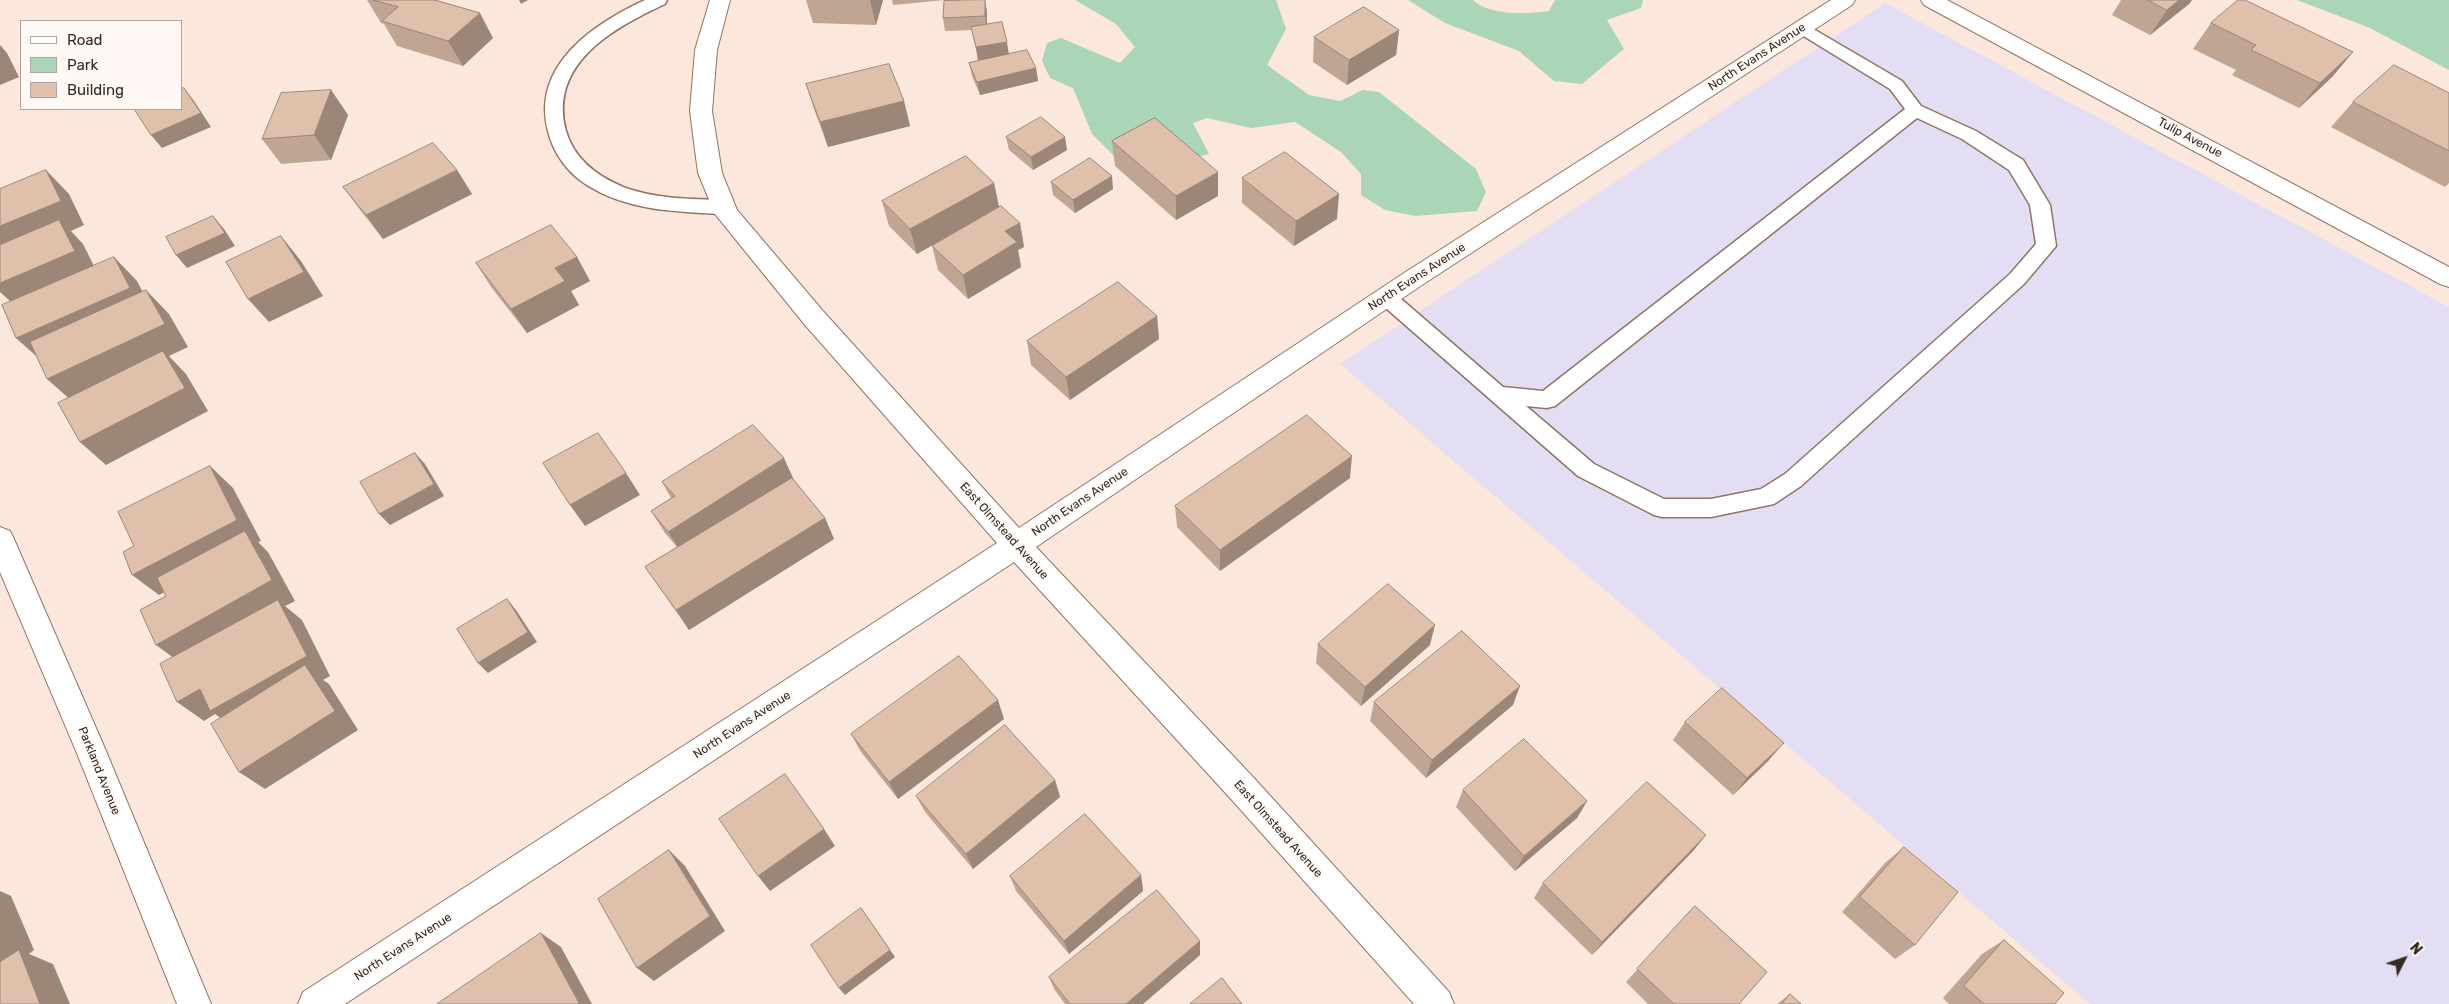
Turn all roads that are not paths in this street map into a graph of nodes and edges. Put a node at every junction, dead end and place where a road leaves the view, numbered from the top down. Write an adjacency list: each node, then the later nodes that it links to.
1 (659, 0): 7 (lane)
2 (720, 0): 7 (street, East Olmstead Avenue)
3 (1845, 0): 5 (street, North Evans Avenue)
4 (1931, 0): 8 (street, Tulip Avenue)
5 (1803, 28): 6 (lane); 9 (street, North Evans Avenue)
6 (1915, 110): 10 (lane); 10 (lane)
7 (724, 207): 12 (street, East Olmstead Avenue)
8 (2449, 278)
9 (1386, 297): 10 (lane); 12 (street, North Evans Avenue)
10 (1498, 395)
11 (0, 540): 13 (street, Parkland Avenue)
12 (1016, 545): 14 (street, North Evans Avenue); 15 (street, East Olmstead Avenue)
13 (194, 1004)
14 (315, 1004)
15 (1437, 1004)

